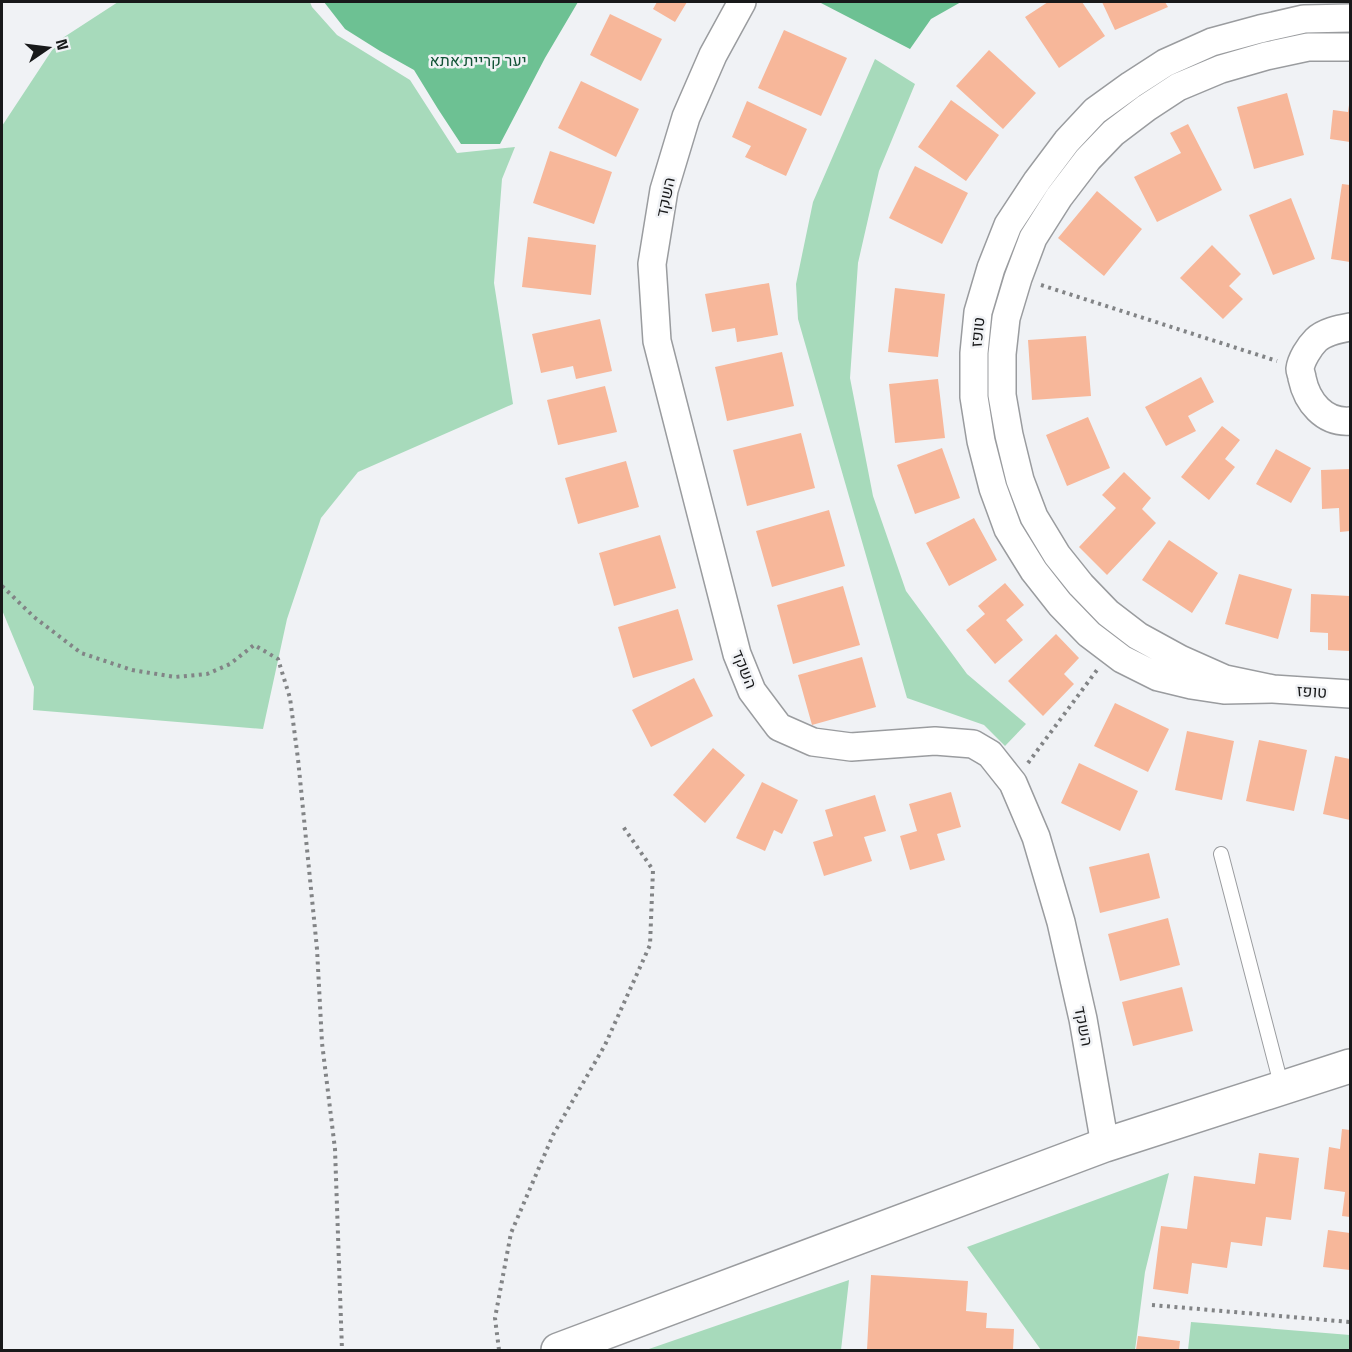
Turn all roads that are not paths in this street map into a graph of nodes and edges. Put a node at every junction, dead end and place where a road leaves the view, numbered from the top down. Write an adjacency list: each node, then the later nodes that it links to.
1 (742, 2): 11 (street, השקד)
2 (1350, 18): 6 (street, טופז)
3 (1350, 47): 6 (street, טופז)
4 (1350, 327): 5 (street)
5 (1350, 421)
6 (1273, 689): 7 (street, טופז)
7 (1350, 694)
8 (1221, 854): 10 (lane)
9 (1350, 1066): 10 (street)
10 (1282, 1088): 11 (street)
11 (1105, 1145): 12 (street)
12 (558, 1350)

